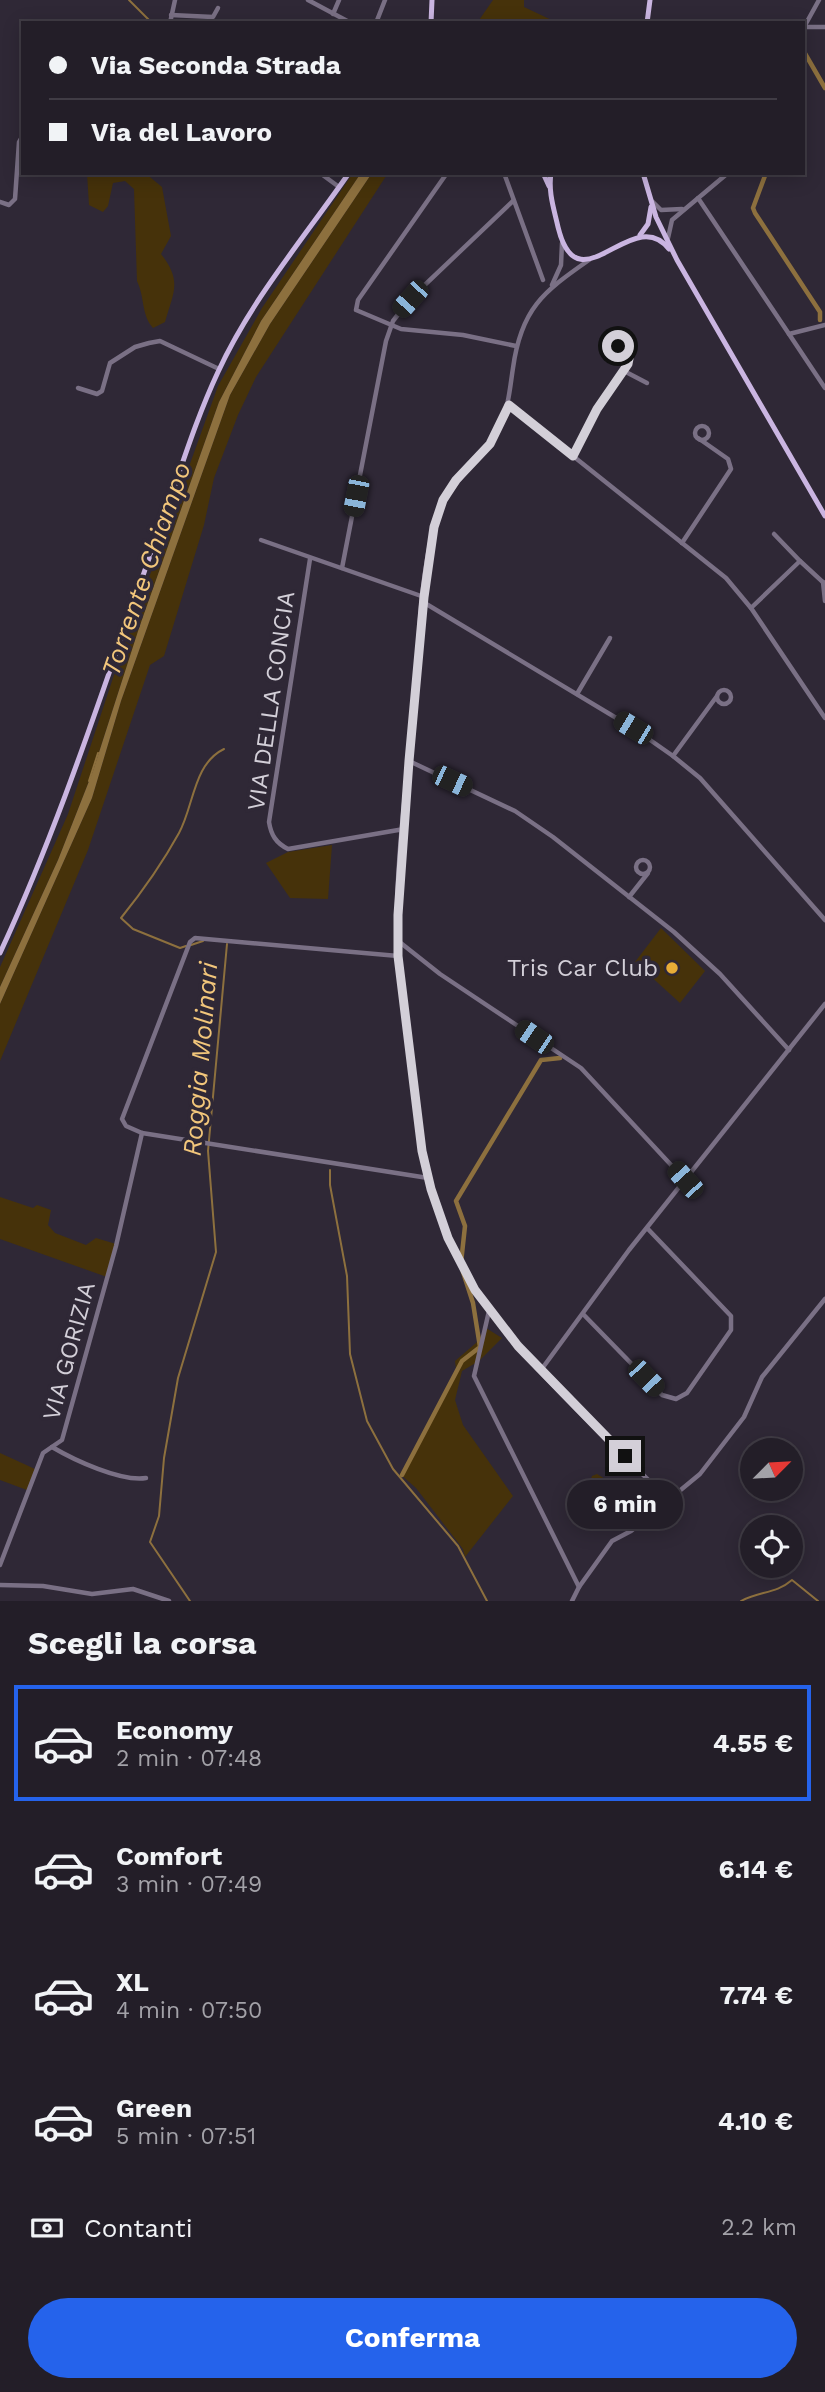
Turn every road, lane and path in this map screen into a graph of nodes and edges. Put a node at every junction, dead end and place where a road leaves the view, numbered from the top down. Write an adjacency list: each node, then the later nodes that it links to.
1 (175, 0): 10 (street)
2 (308, 0): 9 (street)
3 (339, 0): 9 (street)
4 (386, 0): 13 (street)
5 (432, 0): 14 (main road)
6 (650, 0): 15 (main road)
7 (819, 0): 16 (street)
8 (218, 8): 10 (street)
9 (333, 14): 12 (street)
10 (171, 15): 11 (street)
11 (170, 21)
12 (347, 21)
13 (377, 21)
14 (431, 21)
15 (647, 21)
16 (805, 26)
17 (825, 27): 18 (street)
18 (805, 28)
19 (21, 138): 33 (street)
20 (323, 175): 29 (street)
21 (348, 175): 29 (main road)
22 (446, 175): 43 (street)
23 (504, 175): 32 (street)
24 (544, 175): 28 (main road)
25 (551, 175): 28 (main road)
26 (644, 175): 31 (main road)
27 (726, 175): 30 (street)
28 (549, 186): 37 (main road)
29 (340, 187): 49 (main road)
30 (698, 198): 34 (street); 44 (street)
31 (651, 200): 34 (street); 35 (main road); 36 (main road)
32 (513, 201): 40 (street); 43 (street)
33 (0, 202)
34 (686, 208): 36 (street)
35 (640, 235): 38 (main road); 39 (main road)
36 (668, 239): 39 (main road)
37 (562, 243): 38 (main road); 41 (street)
38 (590, 260): 41 (street)
39 (677, 260): 59 (main road)
40 (544, 280)
41 (552, 285): 45 (street)
42 (825, 325): 44 (street)
43 (391, 326): 45 (street); 65 (street)
44 (789, 334): 53 (street)
45 (516, 346): 54 (street)
46 (631, 348): 47 (street); 47 (street); 48 (street)
47 (620, 352): 48 (street)
48 (628, 364): 50 (street)
49 (219, 369): 52 (street); 85 (main road)
50 (624, 371): 51 (street); 58 (street)
51 (646, 383)
52 (78, 388)
53 (825, 388)
54 (509, 405): 58 (street); 67 (street)
55 (709, 432): 56 (street); 56 (street); 57 (street)
56 (698, 438): 57 (street)
57 (712, 447): 62 (street)
58 (573, 456): 62 (street)
59 (825, 516)
60 (774, 534): 64 (street)
61 (261, 540): 63 (street)
62 (682, 543): 69 (street)
63 (310, 559): 65 (street); 78 (street, VIA DELLA CONCIA)
64 (800, 561): 66 (street); 69 (street)
65 (342, 568): 67 (street)
66 (824, 583): 68 (street)
67 (423, 599): 71 (street); 77 (street)
68 (825, 601)
69 (751, 608): 75 (street)
70 (610, 638): 71 (street)
71 (577, 694): 76 (street)
72 (717, 696): 73 (street); 73 (street); 74 (street)
73 (721, 704): 74 (street)
74 (707, 707): 76 (street)
75 (825, 718)
76 (673, 756): 83 (street)
77 (409, 761): 78 (street); 82 (street)
78 (404, 829): 84 (street)
79 (637, 870): 80 (street); 80 (street); 81 (street)
80 (648, 872): 81 (street)
81 (640, 882): 82 (street)
82 (629, 897): 88 (street)
83 (825, 920)
84 (397, 940): 86 (street); 91 (street)
85 (0, 953)
86 (398, 956): 89 (street); 90 (street)
87 (825, 1004): 88 (street)
88 (789, 1049): 91 (street)
89 (142, 1133): 90 (street); 97 (street, VIA GORIZIA)
90 (428, 1178): 94 (street)
91 (685, 1180): 92 (street)
92 (647, 1227): 95 (street); 95 (street)
93 (825, 1299): 99 (street)
94 (489, 1310): 96 (street); 102 (street)
95 (583, 1314): 96 (street)
96 (541, 1370): 99 (street)
97 (52, 1447): 98 (street); 100 (street, VIA GORIZIA)
98 (146, 1478)
99 (669, 1501): 102 (street)
100 (0, 1565)
101 (0, 1585): 103 (street)
102 (579, 1587): 104 (street)
103 (169, 1601)
104 (572, 1601)

